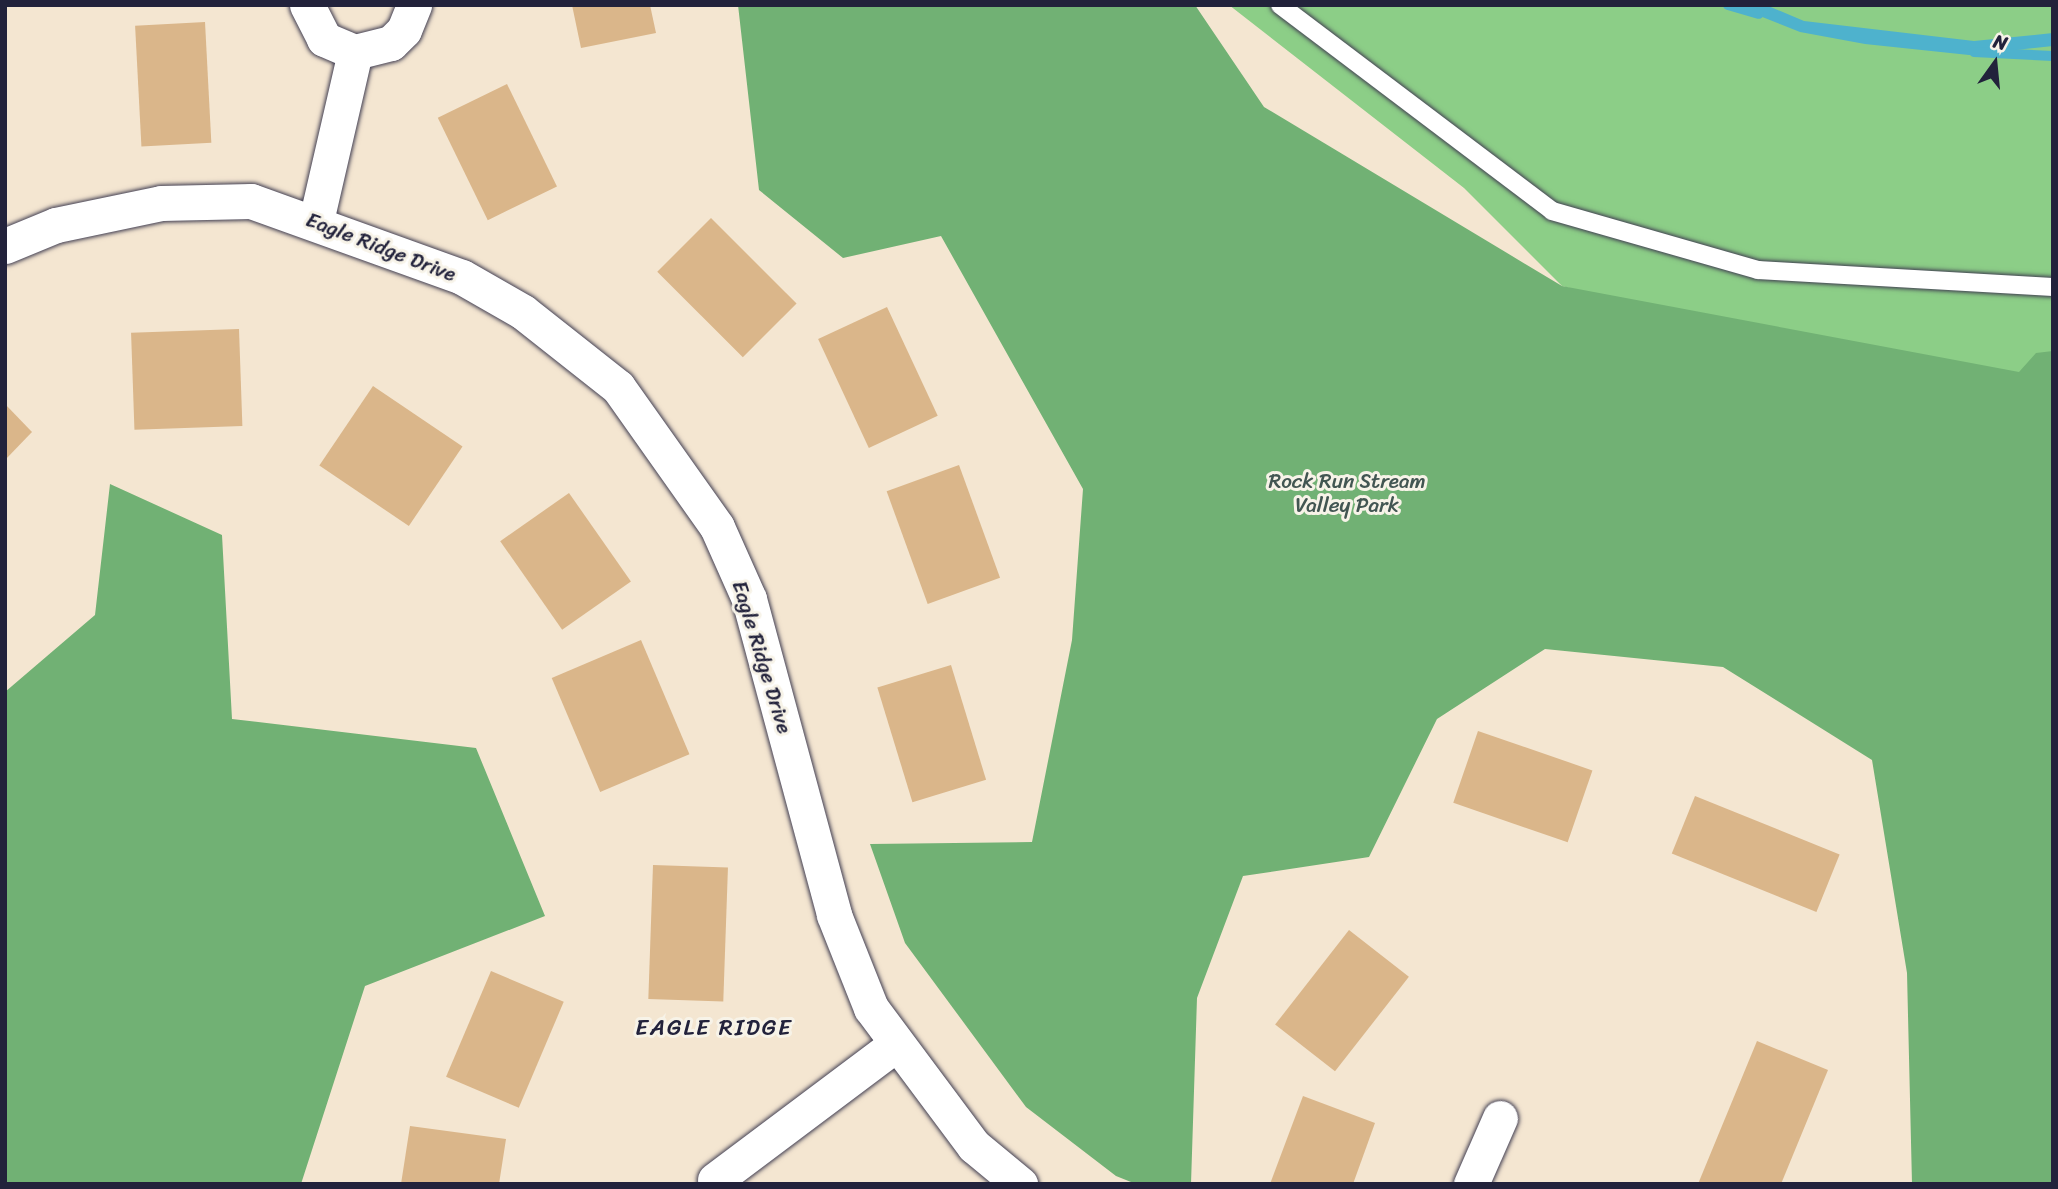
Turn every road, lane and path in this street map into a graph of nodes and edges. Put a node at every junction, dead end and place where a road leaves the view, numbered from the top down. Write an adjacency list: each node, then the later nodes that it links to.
1 (307, 5): 4 (street)
2 (414, 5): 4 (street)
3 (1280, 5): 7 (lane)
4 (355, 52): 5 (street)
5 (316, 221): 6 (street, Eagle Ridge Drive); 8 (street, Eagle Ridge Drive)
6 (5, 246)
7 (2053, 287)
8 (895, 1045): 10 (street); 11 (street, Eagle Ridge Drive)
9 (1500, 1118): 12 (street)
10 (715, 1180)
11 (1020, 1184)
12 (1471, 1184)

